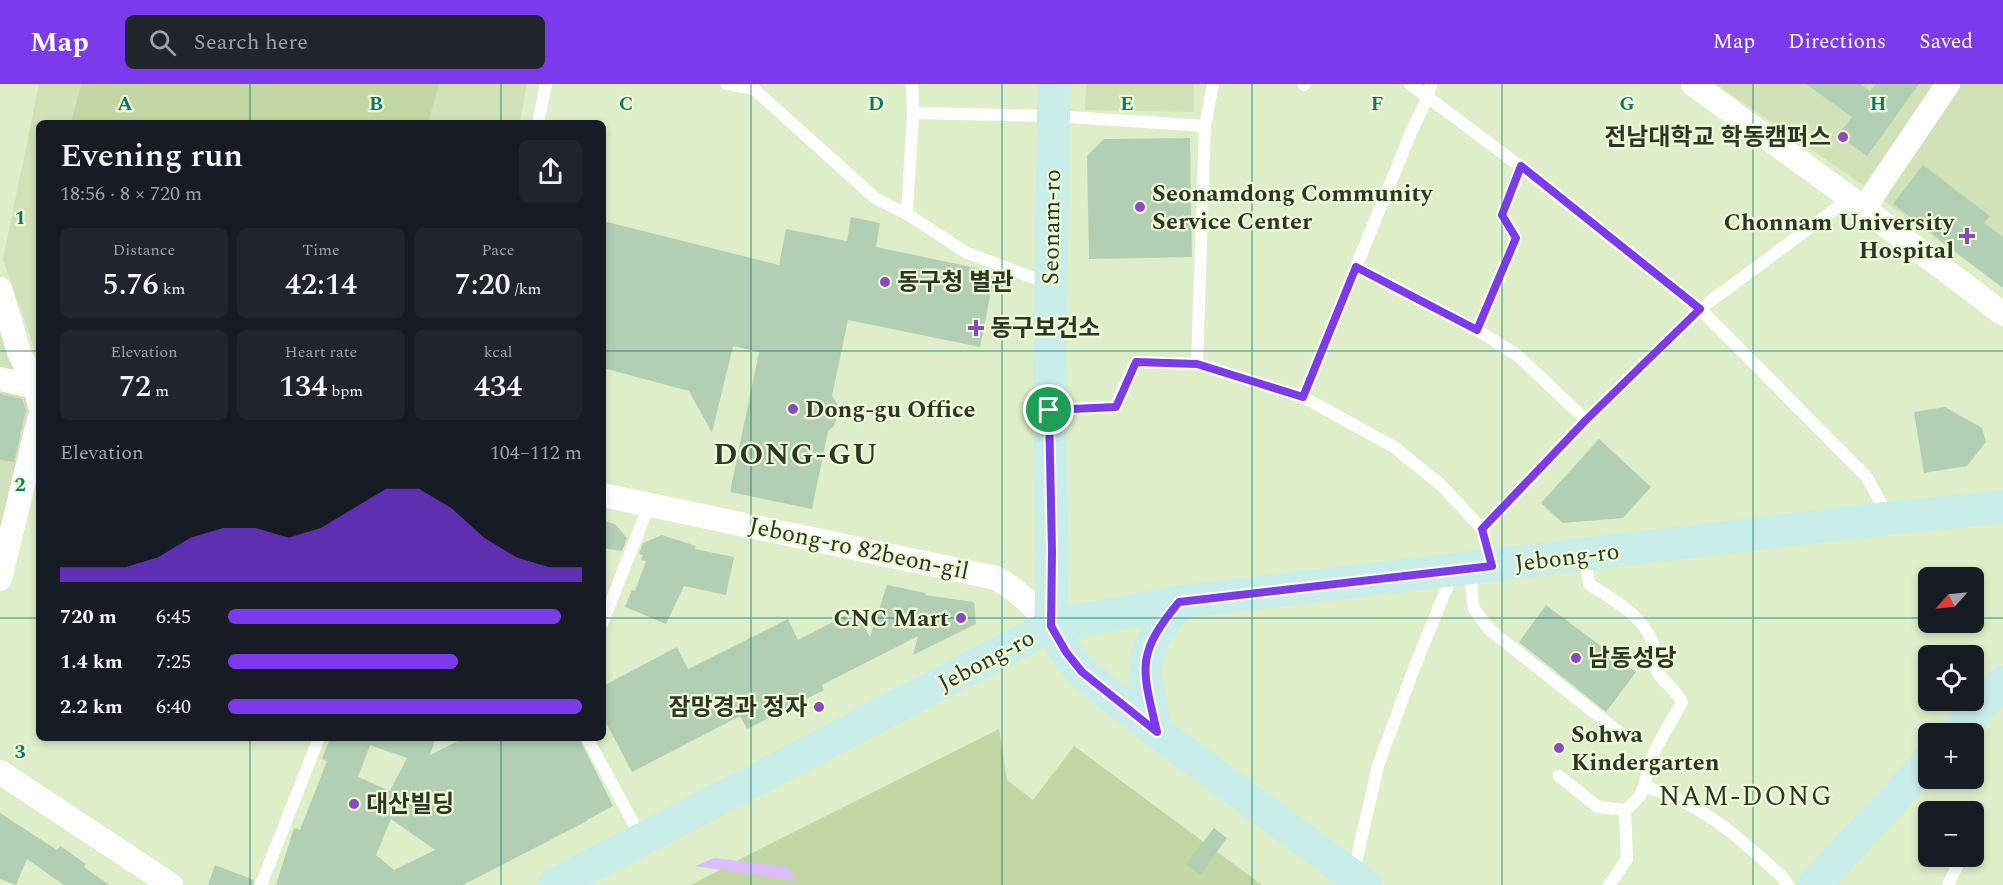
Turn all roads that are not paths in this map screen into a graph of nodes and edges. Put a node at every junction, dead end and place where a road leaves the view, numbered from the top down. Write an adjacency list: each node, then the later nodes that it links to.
1 (546, 84): 11 (lane)
2 (727, 84): 15 (lane)
3 (912, 84): 10 (lane)
4 (1213, 84): 12 (lane)
5 (1410, 84): 8 (lane)
6 (1693, 84): 14 (street)
7 (1948, 84): 14 (street)
8 (1430, 90): 13 (lane); 16 (lane)
9 (1054, 100): 10 (lane); 12 (lane); 17 (street, Seonam-ro)
10 (913, 113): 15 (lane)
11 (539, 120)
12 (1205, 126): 22 (lane)
13 (1521, 166): 19 (lane); 21 (lane)
14 (1857, 203): 19 (lane); 20 (street)
15 (907, 214): 17 (lane)
16 (1356, 267): 21 (lane); 26 (lane)
17 (1050, 284): 27 (street, Seonam-ro)
18 (0, 289): 24 (street)
19 (1700, 309): 28 (lane); 33 (lane)
20 (2003, 314)
21 (1477, 330): 28 (lane)
22 (1197, 364): 26 (lane); 27 (lane)
23 (0, 379): 25 (street)
24 (36, 389)
25 (36, 392)
26 (1303, 397): 34 (lane)
27 (1049, 410): 40 (street, Seonam-ro)
28 (1586, 420): 34 (lane)
29 (36, 431): 37 (street)
30 (606, 496): 31 (street, Jebong-ro 82beon-gil)
31 (650, 503): 39 (lane); 40 (street, Jebong-ro 82beon-gil)
32 (2003, 507): 33 (street, Jebong-ro)
33 (1890, 518): 35 (street, Jebong-ro)
34 (1482, 529): 36 (lane)
35 (1585, 555): 36 (street, Jebong-ro); 50 (lane)
36 (1471, 568): 38 (street, Jebong-ro); 44 (lane); 54 (lane)
37 (0, 579)
38 (1179, 602): 40 (street, Jebong-ro); 43 (street)
39 (606, 614)
40 (1051, 626): 43 (street); 52 (street, Jebong-ro)
41 (2003, 682): 42 (street)
42 (1965, 723)
43 (1157, 732): 54 (street)
44 (1624, 736)
45 (318, 741): 56 (lane)
46 (588, 741): 52 (lane)
47 (0, 772): 55 (street)
48 (1918, 773): 60 (street)
49 (1558, 776): 51 (lane)
50 (1645, 787): 51 (lane); 59 (lane)
51 (1625, 810): 58 (lane)
52 (642, 839): 57 (street, Jebong-ro)
53 (1957, 867): 61 (lane)
54 (1358, 880)
55 (171, 885)
56 (261, 885)
57 (554, 885)
58 (1609, 885)
59 (1788, 885)
60 (1814, 885)
61 (1948, 885)

